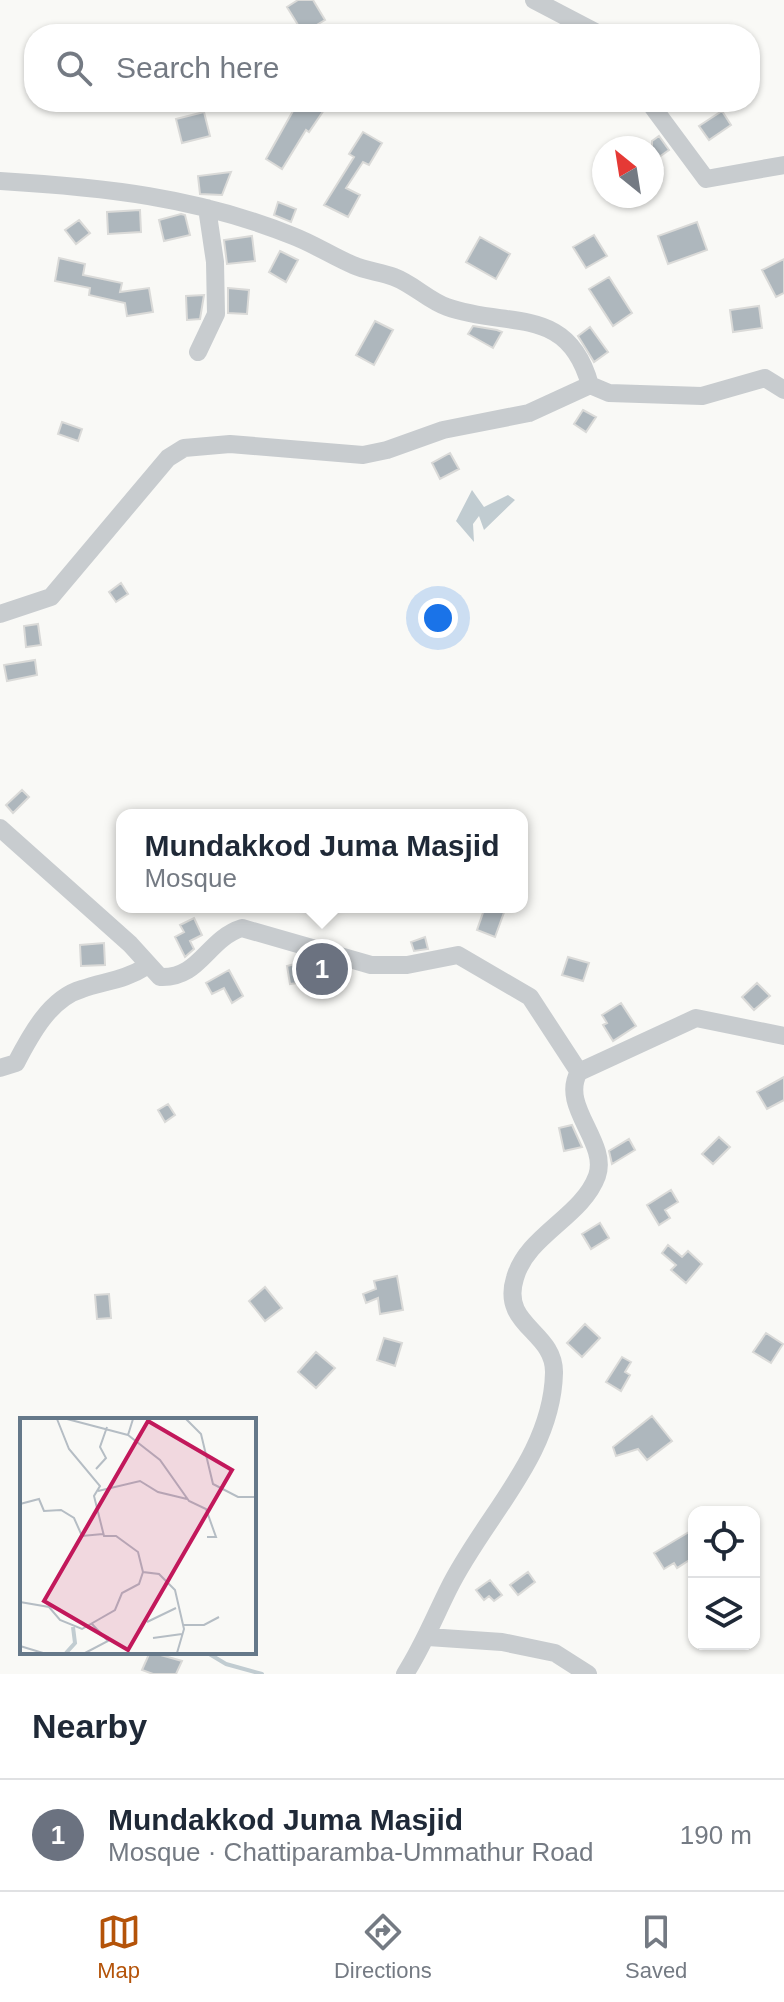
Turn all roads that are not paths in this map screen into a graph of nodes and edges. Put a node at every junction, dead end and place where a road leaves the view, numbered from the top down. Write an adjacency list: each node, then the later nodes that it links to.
1 (534, 0): 2 (street)
2 (580, 24)
3 (656, 112): 4 (street)
4 (784, 165)
5 (0, 181): 6 (street)
6 (207, 208): 7 (street); 8 (street)
7 (198, 352)
8 (590, 385): 9 (street); 10 (street)
9 (784, 390)
10 (0, 614)
11 (0, 828): 12 (street)
12 (147, 966): 14 (street); 15 (street)
13 (784, 1036): 15 (street)
14 (0, 1068)
15 (579, 1072): 16 (street)
16 (428, 1637): 17 (street); 18 (street)
17 (405, 1674)
18 (588, 1674)

